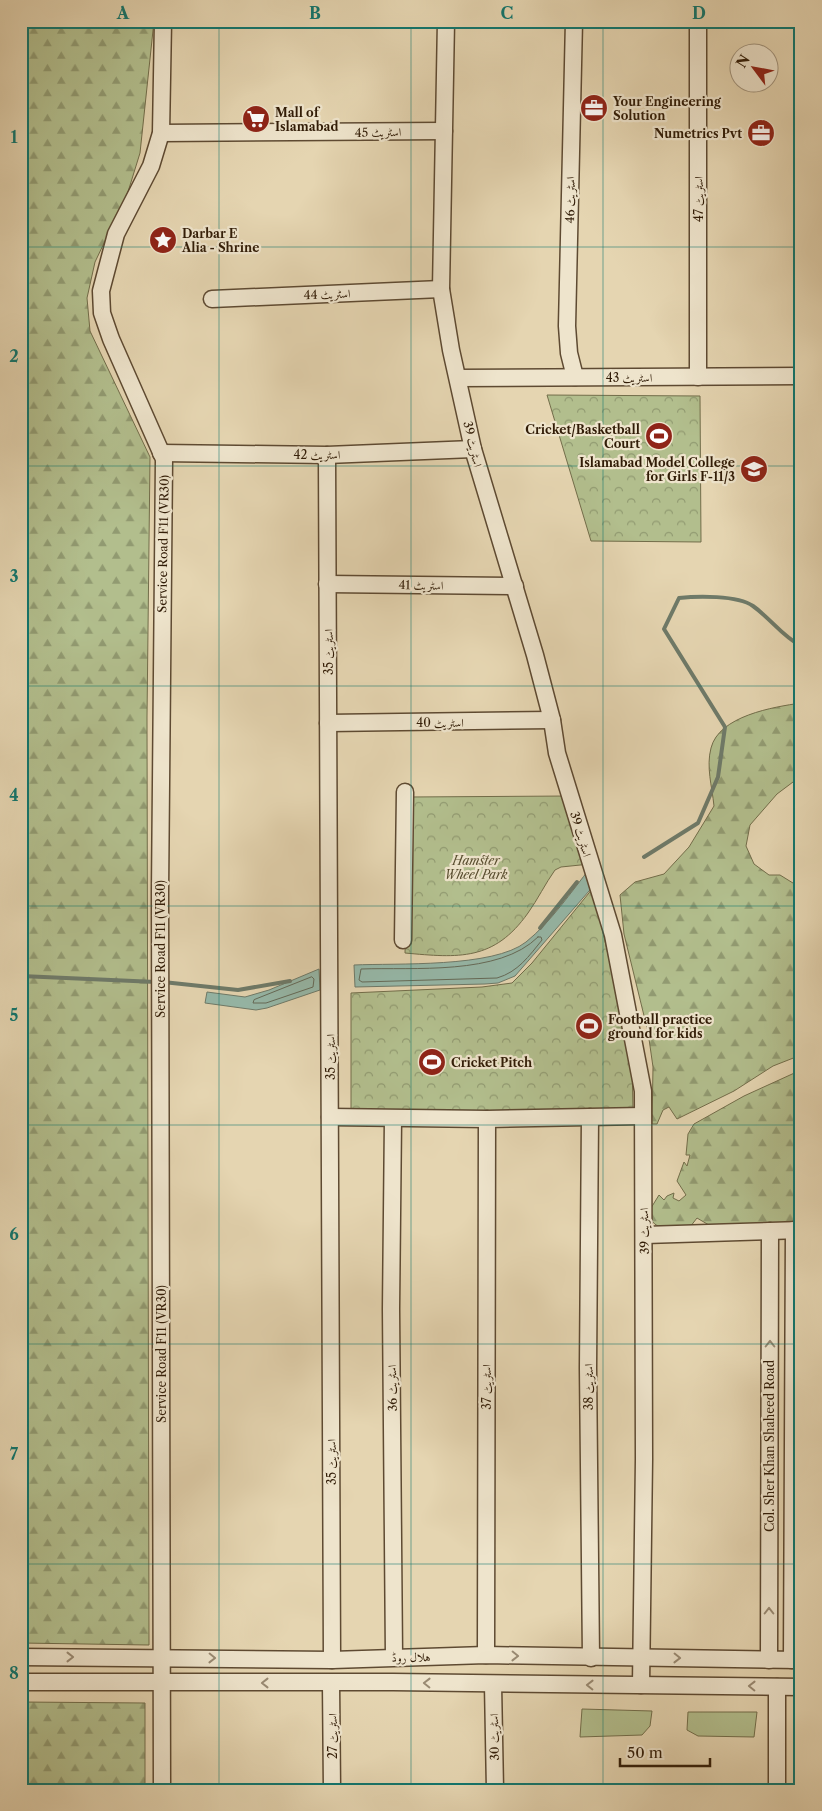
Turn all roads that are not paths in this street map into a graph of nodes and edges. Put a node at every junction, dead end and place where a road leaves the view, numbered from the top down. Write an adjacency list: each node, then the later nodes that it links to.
1 (162, 21): 6 (street, Service Road F11 (VR30))
2 (446, 21): 5 (street, اسٹریٹ 39)
3 (574, 21): 10 (street, اسٹریٹ 46)
4 (698, 21): 11 (street, اسٹریٹ 47)
5 (444, 131): 6 (street, اسٹریٹ 45); 7 (street, اسٹریٹ 39)
6 (161, 133): 14 (street, Service Road F11 (VR30))
7 (441, 289): 8 (street, اسٹریٹ 44); 12 (street, اسٹریٹ 39)
8 (212, 299)
9 (801, 376): 11 (street, اسٹریٹ 43)
10 (575, 377): 11 (street, اسٹریٹ 43); 12 (street, اسٹریٹ 43)
11 (698, 377)
12 (458, 378): 13 (street, اسٹریٹ 39)
13 (473, 449): 15 (street, اسٹریٹ 42); 17 (street, اسٹریٹ 39)
14 (162, 453): 15 (street, اسٹریٹ 42); 32 (street, Service Road F11 (VR30))
15 (327, 455): 16 (street, اسٹریٹ 35)
16 (327, 584): 17 (street, اسٹریٹ 41); 19 (street, اسٹریٹ 35)
17 (515, 586): 18 (street, اسٹریٹ 39)
18 (552, 720): 19 (street, اسٹریٹ 40); 22 (street, اسٹریٹ 39)
19 (328, 723): 23 (street, اسٹریٹ 35)
20 (405, 792): 21 (street)
21 (403, 940)
22 (643, 1116): 24 (street); 29 (street, اسٹریٹ 39)
23 (330, 1117): 25 (street); 36 (street, اسٹریٹ 35)
24 (590, 1117): 26 (street); 34 (street, اسٹریٹ 38)
25 (394, 1119): 26 (street); 33 (street, اسٹریٹ 36)
26 (487, 1119): 30 (street, اسٹریٹ 37)
27 (797, 1230): 28 (street); 38 (street, Col. Sher Khan Shaheed Road)
28 (770, 1231): 29 (street); 37 (street, Col. Sher Khan Shaheed Road, one-way to 28)
29 (644, 1235): 35 (street, اسٹریٹ 39)
30 (486, 1655): 33 (street, ہلال روڈ); 34 (street, ہلال روڈ, one-way to 34)
31 (21, 1657): 32 (street, ہلال روڈ, one-way to 32)
32 (164, 1657): 36 (street, ہلال روڈ, one-way to 36); 40 (street, Service Road F11 (VR30))
33 (394, 1657): 36 (street, ہلال روڈ)
34 (591, 1658): 35 (street, ہلال روڈ)
35 (642, 1658): 37 (street, ہلال روڈ, one-way to 37); 43 (street, اسٹریٹ 39)
36 (332, 1660)
37 (769, 1660): 38 (street, ہلال روڈ)
38 (796, 1660)
39 (21, 1682): 40 (street, ہلال روڈ)
40 (162, 1682): 41 (street, ہلال روڈ, one-way to 40); 46 (street, Service Road F11 (VR30))
41 (331, 1683): 42 (street, ہلال روڈ, one-way to 41); 47 (street, اسٹریٹ 27)
42 (493, 1684): 43 (street, ہلال روڈ, one-way to 42); 48 (street, اسٹریٹ 30)
43 (641, 1685): 44 (street, ہلال روڈ, one-way to 43)
44 (777, 1687): 45 (street, ہلال روڈ); 49 (street)
45 (801, 1687)
46 (162, 1790)
47 (332, 1790)
48 (495, 1790)
49 (777, 1790)

